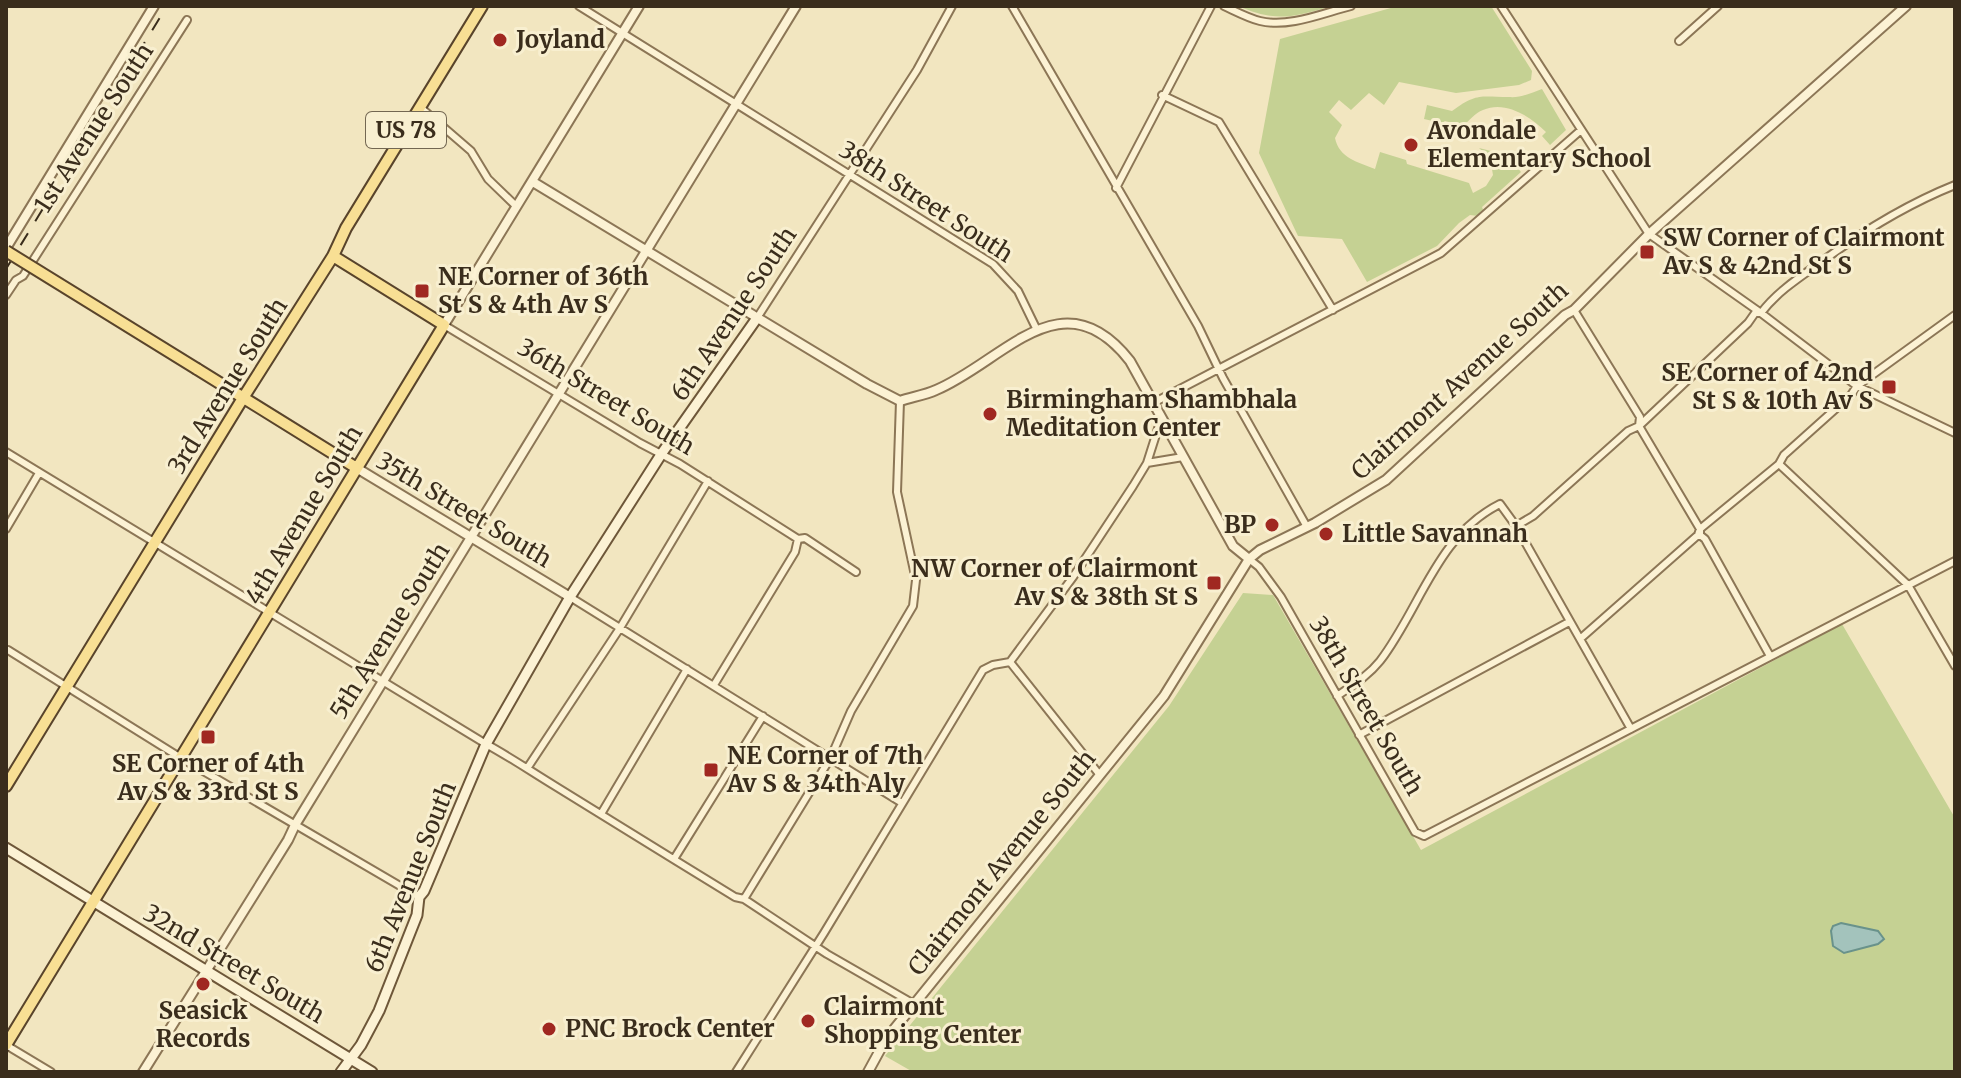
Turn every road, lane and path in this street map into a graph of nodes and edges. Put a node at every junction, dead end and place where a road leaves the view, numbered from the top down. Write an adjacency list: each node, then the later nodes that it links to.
1 (154, 6): 27 (street, 1st Avenue South)
2 (482, 6): 19 (main road, 3rd Avenue South / US 78)
3 (579, 6): 15 (street, 38th Street South)
4 (639, 6): 15 (street, 4th Avenue South)
5 (796, 6): 18 (street, 5th Avenue South)
6 (952, 6): 21 (street, 6th Avenue South)
7 (1012, 6): 24 (street)
8 (1211, 6): 17 (street)
9 (1224, 6): 10 (street)
10 (1351, 6)
11 (1501, 6): 20 (street)
12 (1718, 6): 16 (street)
13 (1906, 6): 26 (street, Clairmont Avenue South)
14 (187, 20): 30 (street, 1st Avenue South)
15 (623, 32): 18 (street, 38th Street South); 22 (street, 4th Avenue South)
16 (1679, 41)
17 (1162, 95): 24 (street); 31 (street)
18 (737, 103): 21 (street, 38th Street South); 28 (street, 5th Avenue South)
19 (420, 107): 25 (street); 29 (main road, 3rd Avenue South / US 78)
20 (1581, 130): 26 (street); 31 (street)
21 (849, 175): 35 (street, 6th Avenue South); 37 (street, 38th Street South)
22 (533, 182): 25 (street, 4th Avenue South); 28 (street)
23 (1955, 185): 33 (street)
24 (1116, 188): 38 (street)
25 (516, 206): 36 (street, 4th Avenue South)
26 (1649, 234): 32 (street, Clairmont Avenue South); 33 (street)
27 (6, 249): 41 (main road, 35th Street South, bridge)
28 (647, 249): 35 (street); 40 (street, 5th Avenue South)
29 (333, 256): 36 (main road, 36th Street South); 41 (main road, 3rd Avenue South / US 78)
30 (6, 295)
31 (1333, 310): 38 (street)
32 (1574, 310): 45 (street); 56 (street, Clairmont Avenue South)
33 (1761, 313): 39 (street); 45 (street)
34 (1955, 315): 39 (street)
35 (757, 318): 42 (street); 48 (main road, 6th Avenue South)
36 (444, 325): 40 (street, 36th Street South); 52 (main road, 4th Avenue South)
37 (1036, 328): 42 (street); 43 (street, 38th Street South)
38 (1219, 369): 43 (street); 56 (street)
39 (1857, 386): 46 (street); 51 (street)
40 (559, 394): 48 (street, 36th Street South); 59 (street, 5th Avenue South)
41 (243, 398): 52 (main road, 35th Street South); 61 (main road, 3rd Avenue South / US 78)
42 (900, 401): 84 (street)
43 (1155, 402): 44 (street, 38th Street South)
44 (1161, 419): 49 (street, 38th Street South); 50 (street)
45 (1639, 426): 55 (street); 58 (street)
46 (1955, 433)
47 (6, 452): 53 (street)
48 (662, 453): 54 (street, 36th Street South); 66 (main road, 6th Avenue South)
49 (1183, 457): 50 (street); 62 (street, 38th Street South)
50 (1147, 463): 73 (street)
51 (1779, 464): 58 (street); 65 (street)
52 (355, 467): 59 (street, 35th Street South); 67 (main road, 4th Avenue South)
53 (39, 473): 57 (street); 61 (street)
54 (708, 481): 60 (street, 36th Street South); 69 (street)
55 (1516, 526): 68 (street); 79 (street)
56 (1307, 527): 62 (street, Clairmont Avenue South)
57 (6, 529)
58 (1700, 529): 70 (street); 72 (street)
59 (471, 538): 66 (street, 35th Street South); 76 (street, 5th Avenue South)
60 (798, 539): 64 (street, 36th Street South); 77 (street)
61 (154, 543): 67 (street); 78 (main road, 3rd Avenue South / US 78)
62 (1249, 559): 79 (street, 38th Street South); 87 (street, Clairmont Avenue South)
63 (1955, 561): 65 (street)
64 (856, 572)
65 (1908, 585): 72 (street); 74 (street)
66 (570, 597): 69 (street, 35th Street South); 83 (main road, 6th Avenue South)
67 (269, 612): 76 (street); 85 (main road, 4th Avenue South)
68 (1569, 622): 70 (street); 82 (street)
69 (620, 628): 75 (street, 35th Street South); 86 (street)
70 (1580, 639): 81 (street)
71 (8, 650): 78 (street)
72 (1770, 656): 81 (street)
73 (1010, 662): 87 (street); 89 (street)
74 (1955, 666)
75 (687, 669): 77 (street, 35th Street South); 90 (street)
76 (382, 680): 83 (street); 91 (street, 5th Avenue South)
77 (714, 685): 80 (street, 35th Street South)
78 (67, 686): 85 (street); 88 (main road, 3rd Avenue South / US 78)
79 (1337, 696): 82 (street, 38th Street South)
80 (763, 716): 84 (street, 35th Street South); 93 (street)
81 (1631, 729): 82 (street, 38th Street South)
82 (1359, 735)
83 (486, 744): 86 (street); 94 (main road, 6th Avenue South)
84 (831, 757): 89 (street, 35th Street South); 95 (street)
85 (181, 758): 91 (street); 96 (main road, 4th Avenue South)
86 (528, 767): 90 (street)
87 (1099, 774): 99 (street, Clairmont Avenue South)
88 (6, 786)
89 (902, 803): 97 (street)
90 (601, 814): 93 (street)
91 (295, 825): 94 (street); 98 (street, 5th Avenue South)
92 (6, 848): 96 (main road, 32nd Street South)
93 (674, 859): 95 (street)
94 (419, 897): 101 (main road, 6th Avenue South)
95 (744, 899): 97 (street)
96 (94, 902): 98 (main road, 32nd Street South); 100 (main road, 4th Avenue South)
97 (815, 945): 99 (street); 106 (street)
98 (205, 972): 101 (main road, 32nd Street South); 103 (street, 5th Avenue South)
99 (914, 1004): 107 (street, Clairmont Avenue South)
100 (6, 1045): 102 (street)
101 (349, 1058): 104 (main road, 6th Avenue South); 105 (main road, 32nd Street South)
102 (51, 1072)
103 (143, 1072)
104 (341, 1072)
105 (372, 1072)
106 (736, 1072)
107 (868, 1072)

